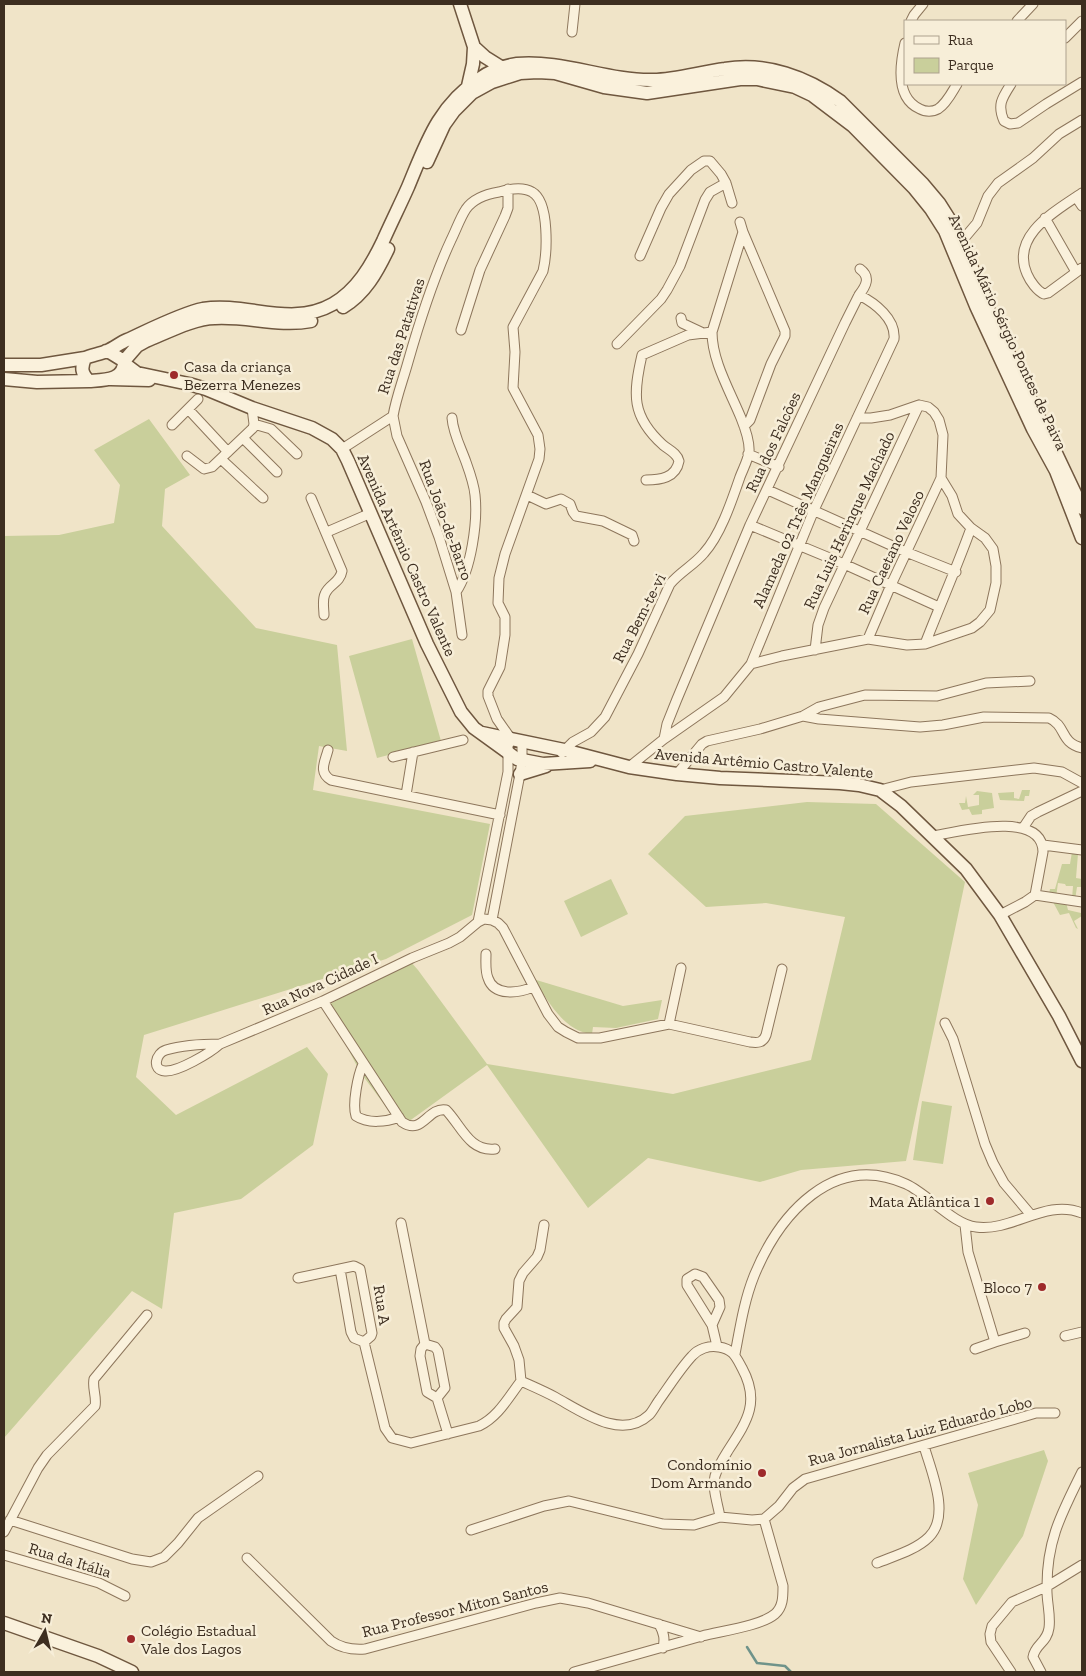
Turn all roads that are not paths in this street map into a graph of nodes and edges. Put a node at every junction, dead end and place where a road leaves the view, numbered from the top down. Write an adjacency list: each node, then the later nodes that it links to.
1 (460, 4): 10 (main road)
2 (575, 4): 8 (street)
3 (923, 4): 5 (street)
4 (1033, 4): 6 (street)
5 (912, 20)
6 (1018, 20)
7 (1082, 21): 9 (street)
8 (572, 32)
9 (1066, 37)
10 (474, 47): 12 (main road); 16 (main road)
11 (904, 49): 14 (street)
12 (501, 67): 16 (main road, Avenida Mário Sérgio Pontes de Paiva); 26 (main road, Avenida Mário Sérgio Pontes de Paiva)
13 (1082, 82): 15 (street)
14 (956, 85)
15 (1010, 85)
16 (468, 86): 36 (main road, Avenida Mário Sérgio Pontes de Paiva)
17 (1082, 120): 26 (street)
18 (726, 184): 21 (street); 27 (street); 35 (street)
19 (508, 189): 32 (street); 48 (street, Rua das Patativas); 66 (street)
20 (1079, 195): 22 (street); 23 (street)
21 (732, 203)
22 (1082, 206)
23 (1045, 218): 29 (street); 29 (street)
24 (740, 222): 25 (street)
25 (743, 232): 34 (street, Rua Bem-te-vi); 53 (street)
26 (961, 242): 69 (main road, Avenida Mário Sérgio Pontes de Paiva)
27 (640, 256)
28 (860, 269): 30 (street, Rua dos Falcões)
29 (1079, 270)
30 (859, 295): 50 (street); 61 (street, Rua dos Falcões)
31 (682, 318): 33 (street)
32 (461, 330)
33 (701, 332): 34 (street); 64 (street)
34 (712, 332): 53 (street, Rua Bem-te-vi)
35 (617, 344)
36 (106, 352): 37 (main road); 38 (main road)
37 (85, 358): 39 (main road); 43 (main road)
38 (124, 363): 41 (main road, Avenida Artêmio Castro Valente); 42 (main road); 76 (main road, Avenida Mário Sérgio Pontes de Paiva)
39 (4, 365)
40 (4, 379): 43 (main road)
41 (164, 379): 42 (main road, Avenida Artêmio Castro Valente); 46 (main road, Avenida Artêmio Castro Valente)
42 (111, 380): 43 (main road)
43 (89, 381)
44 (198, 399): 47 (street)
45 (919, 405): 50 (street, Alameda 02 Três Mangueiras); 63 (street); 74 (street, Rua Luis Herinque Machado)
46 (252, 408): 51 (street); 55 (main road, Avenida Artêmio Castro Valente)
47 (188, 409): 52 (street); 56 (street)
48 (393, 416): 55 (street, Rua das Patativas); 83 (street, Rua João-de-Barro)
49 (452, 418): 83 (street)
50 (857, 418): 70 (street, Alameda 02 Três Mangueiras)
51 (254, 424): 54 (street); 57 (street)
52 (172, 425)
53 (744, 426): 58 (street, Rua Bem-te-vi)
54 (243, 438): 56 (street); 62 (street)
55 (342, 449): 71 (main road, Avenida Artêmio Castro Valente)
56 (228, 452): 60 (street)
57 (297, 454)
58 (748, 454): 61 (street); 99 (street, Rua Bem-te-vi)
59 (187, 456): 60 (street)
60 (221, 459): 67 (street)
61 (779, 467): 65 (street, Rua dos Falcões)
62 (277, 472)
63 (941, 478): 73 (street); 79 (street, Rua Caetano Veloso)
64 (646, 480)
65 (768, 490): 70 (street); 72 (street, Rua dos Falcões)
66 (527, 495): 77 (street); 96 (street)
67 (263, 498)
68 (311, 498): 75 (street)
69 (1082, 508)
70 (814, 510): 74 (street); 78 (street, Alameda 02 Três Mangueiras)
71 (372, 513): 75 (street); 93 (main road, Avenida Artêmio Castro Valente)
72 (750, 525): 78 (street); 94 (street, Rua dos Falcões)
73 (971, 528): 81 (street); 88 (street)
74 (859, 531): 79 (street); 80 (street, Rua Luis Herinque Machado)
75 (327, 532): 85 (street)
76 (1082, 538)
77 (634, 541)
78 (800, 545): 80 (street); 90 (street, Alameda 02 Três Mangueiras)
79 (906, 552): 81 (street); 82 (street, Rua Caetano Veloso)
80 (844, 564): 82 (street); 89 (street, Rua Luis Herinque Machado)
81 (956, 572): 84 (street)
82 (891, 585): 84 (street); 87 (street, Rua Caetano Veloso)
83 (456, 592): 86 (street, Rua João-de-Barro)
84 (939, 607): 88 (street)
85 (324, 615)
86 (462, 636)
87 (868, 639): 88 (street); 89 (street)
88 (925, 644)
89 (815, 650): 90 (street)
90 (751, 664): 94 (street, Alameda 02 Três Mangueiras)
91 (1030, 682): 92 (street)
92 (803, 716): 97 (street); 108 (street)
93 (482, 733): 96 (main road, Avenida Artêmio Castro Valente); 101 (main road, Avenida Artêmio Castro Valente)
94 (664, 739): 106 (street, Alameda 02 Três Mangueiras)
95 (463, 740): 100 (street)
96 (517, 740): 99 (main road, Avenida Artêmio Castro Valente); 101 (street); 103 (street)
97 (1082, 748)
98 (328, 750): 112 (street)
99 (564, 750): 104 (main road, Avenida Artêmio Castro Valente); 105 (street, Rua Bem-te-vi)
100 (413, 752): 102 (street); 112 (street)
101 (508, 754): 103 (main road, Avenida Artêmio Castro Valente); 107 (street)
102 (393, 757)
103 (522, 761): 105 (main road, Avenida Artêmio Castro Valente); 107 (street)
104 (604, 761): 105 (main road, Avenida Artêmio Castro Valente); 106 (main road, Avenida Artêmio Castro Valente)
105 (554, 763): 107 (main road)
106 (630, 767): 108 (main road, Avenida Artêmio Castro Valente)
107 (514, 773): 113 (street); 114 (street)
108 (677, 774): 110 (main road, Avenida Artêmio Castro Valente)
109 (1082, 782): 110 (street)
110 (880, 790): 116 (main road, Avenida Artêmio Castro Valente)
111 (1082, 792): 115 (street)
112 (406, 795): 113 (street)
113 (499, 820): 114 (street); 123 (street)
114 (509, 826): 122 (street)
115 (1023, 828): 116 (street); 117 (street)
116 (933, 836): 121 (main road, Avenida Artêmio Castro Valente)
117 (1043, 845): 118 (street); 119 (street)
118 (1082, 850)
119 (1035, 895): 120 (street); 121 (street)
120 (1082, 902)
121 (1000, 915): 132 (main road, Avenida Artêmio Castro Valente)
122 (492, 920): 123 (street); 127 (street)
123 (478, 922): 128 (street, Rua Nova Cidade I)
124 (486, 954): 127 (street)
125 (681, 968): 130 (street)
126 (782, 969): 130 (street)
127 (532, 987): 130 (street)
128 (323, 1001): 131 (street, Rua Nova Cidade I); 133 (street)
129 (945, 1023): 137 (street)
130 (669, 1024)
131 (220, 1044): 131 (street, Rua Nova Cidade I)
132 (1081, 1055)
133 (363, 1064): 134 (street); 134 (street)
134 (399, 1117): 135 (street)
135 (495, 1149)
136 (1082, 1212): 137 (street)
137 (1031, 1216): 140 (street)
138 (401, 1223): 150 (street)
139 (544, 1225): 154 (street)
140 (965, 1225): 149 (street); 153 (street)
141 (340, 1270): 142 (street, Rua A); 148 (street, Rua A); 148 (street, Rua A)
142 (298, 1278)
143 (147, 1315): 163 (street)
144 (712, 1325): 144 (street); 151 (street)
145 (1082, 1332): 147 (street)
146 (1025, 1333): 149 (street)
147 (1065, 1336)
148 (364, 1342): 157 (street)
149 (995, 1342): 152 (street)
150 (425, 1344): 155 (street); 155 (street)
151 (717, 1346): 153 (street); 154 (street)
152 (975, 1349)
153 (735, 1354): 161 (street)
154 (521, 1381): 157 (street)
155 (437, 1398): 157 (street)
156 (1054, 1413): 158 (street, Rua Jornalista Luiz Eduardo Lobo)
157 (448, 1434)
158 (924, 1446): 162 (street, Rua Jornalista Luiz Eduardo Lobo); 168 (street)
159 (1082, 1472): 170 (street)
160 (258, 1476): 163 (street)
161 (720, 1517): 162 (street); 164 (street)
162 (764, 1519): 174 (street)
163 (10, 1520): 165 (street)
164 (471, 1530)
165 (4, 1532)
166 (4, 1555): 171 (street, Rua da Itália)
167 (247, 1558): 173 (street, Rua Professor Miton Santos)
168 (878, 1563)
169 (1082, 1565): 170 (street)
170 (1046, 1587): 178 (street); 179 (street)
171 (125, 1596)
172 (4, 1623): 176 (main road)
173 (659, 1624): 174 (street, Rua Professor Miton Santos); 175 (street)
174 (701, 1637): 175 (street)
175 (663, 1648): 177 (street)
176 (132, 1672)
177 (574, 1672)
178 (1011, 1672)
179 (1041, 1672)

